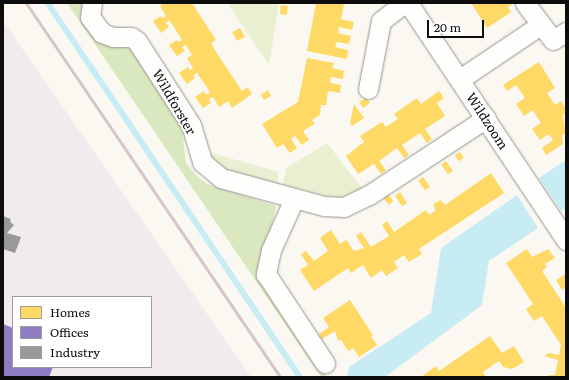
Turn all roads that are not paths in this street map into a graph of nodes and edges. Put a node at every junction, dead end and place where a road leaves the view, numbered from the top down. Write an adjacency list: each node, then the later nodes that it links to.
1 (92, 3): 10 (street, Wildforster)
2 (404, 3): 8 (street)
3 (408, 3): 7 (street, Wildzoom)
4 (524, 3): 5 (street)
5 (540, 25): 6 (street); 7 (street)
6 (566, 32)
7 (460, 79): 9 (street, Wildzoom)
8 (368, 89)
9 (486, 118): 10 (street, Wildforster); 11 (street, Wildzoom)
10 (294, 199): 12 (street)
11 (566, 240)
12 (325, 364)

